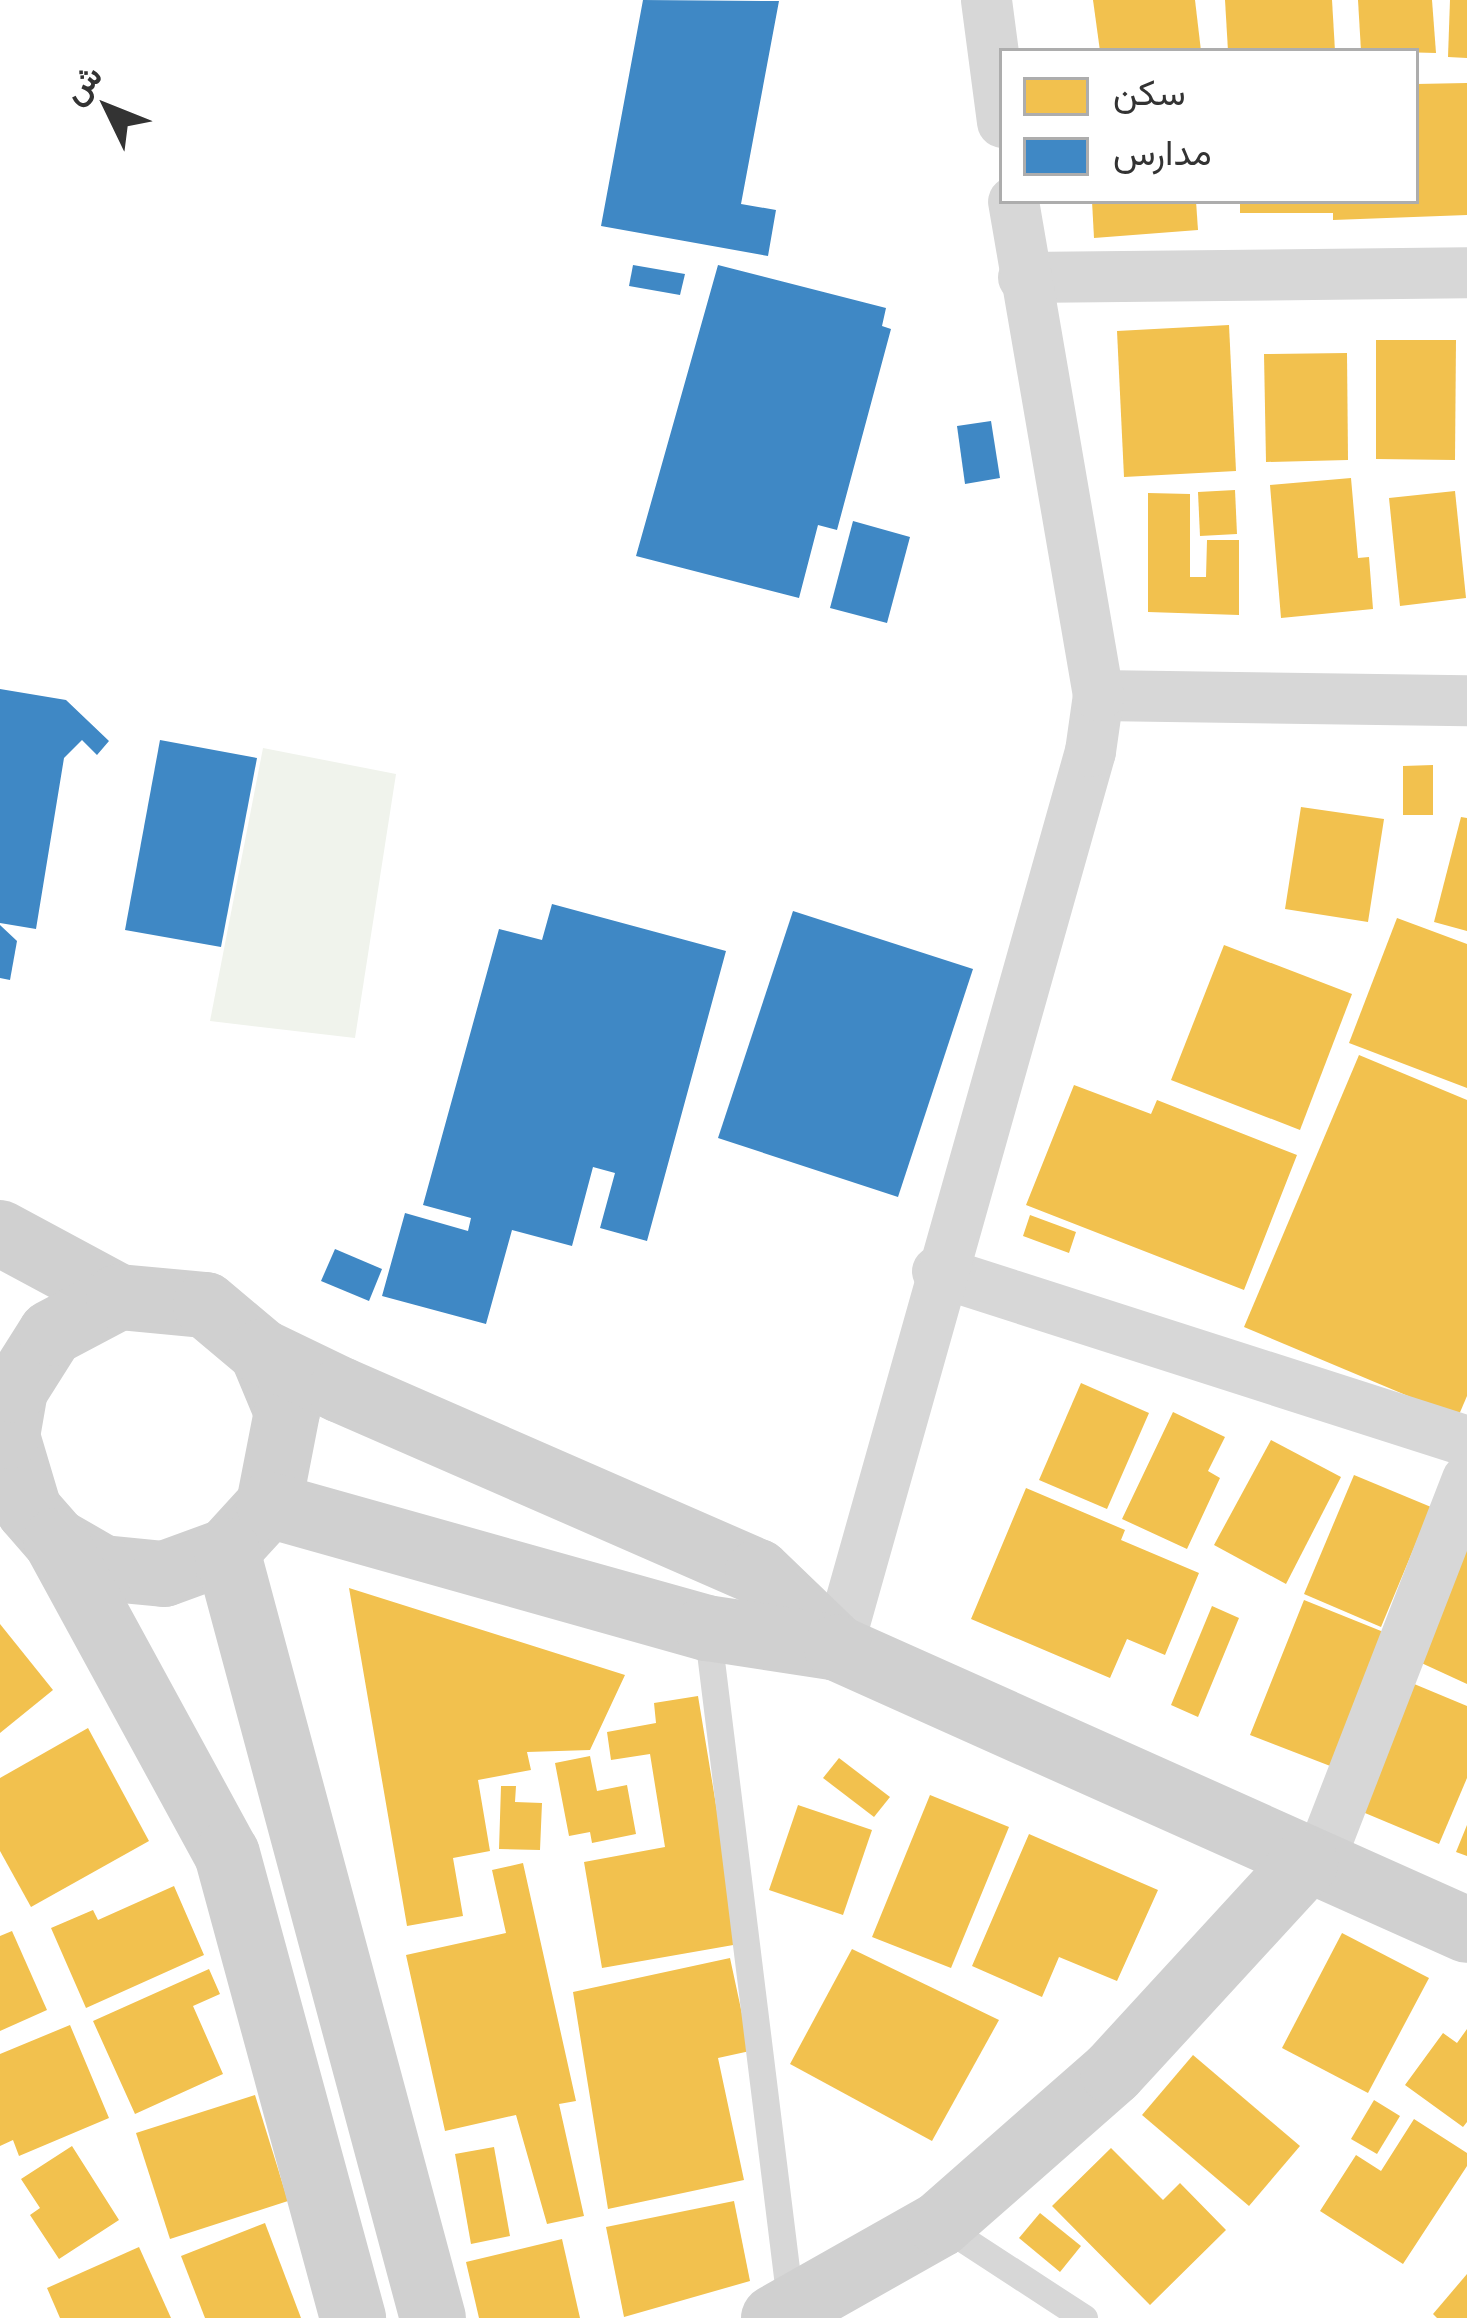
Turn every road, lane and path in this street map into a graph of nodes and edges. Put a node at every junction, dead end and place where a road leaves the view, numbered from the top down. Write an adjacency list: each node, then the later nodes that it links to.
1 (986, 0): 2 (street)
2 (999, 99)
3 (1012, 204): 5 (street)
4 (1467, 272): 5 (street)
5 (1023, 277): 6 (street)
6 (1098, 695): 7 (street); 9 (street)
7 (1467, 700)
8 (0, 1233): 10 (main road)
9 (937, 1271): 12 (street); 18 (street)
10 (119, 1297): 11 (main road); 13 (main road)
11 (262, 1352): 15 (main road); 18 (main road)
12 (1467, 1441)
13 (8, 1473): 16 (main road)
14 (1464, 1494): 19 (street)
15 (248, 1528): 16 (main road); 17 (main road); 24 (main road)
16 (56, 1541): 23 (main road)
17 (707, 1628): 18 (main road); 22 (lane)
18 (837, 1648): 19 (main road)
19 (1311, 1865): 20 (main road); 21 (main road)
20 (1467, 1930)
21 (940, 2224): 22 (main road); 25 (lane)
22 (783, 2314)
23 (353, 2318)
24 (433, 2318)
25 (1084, 2318)

